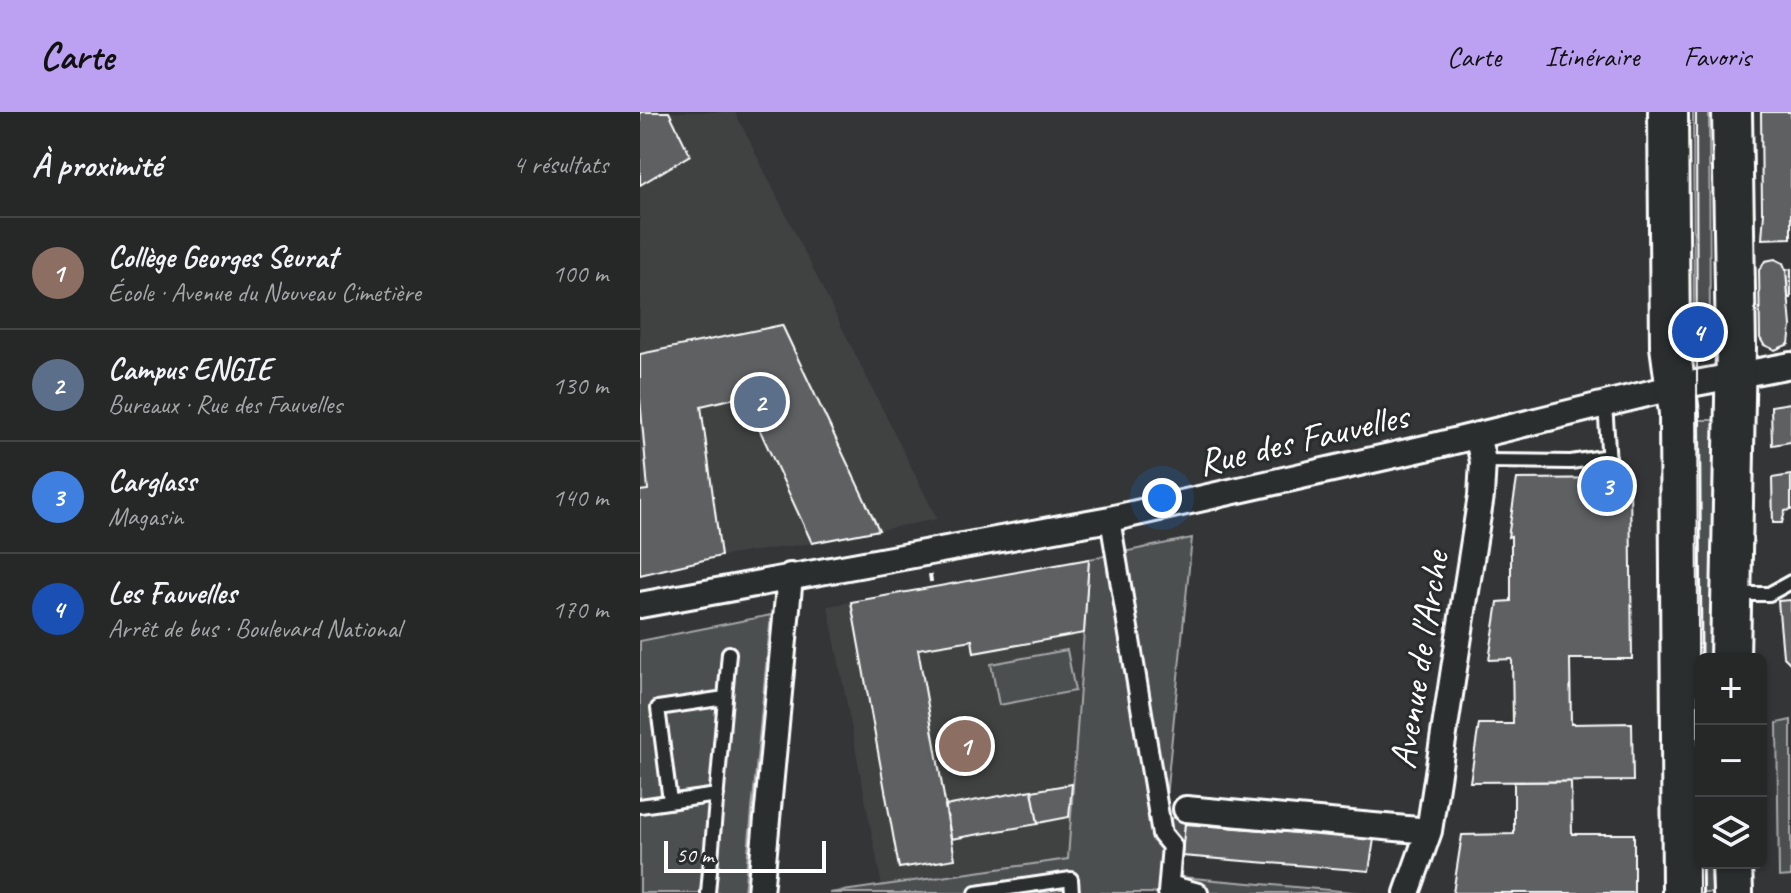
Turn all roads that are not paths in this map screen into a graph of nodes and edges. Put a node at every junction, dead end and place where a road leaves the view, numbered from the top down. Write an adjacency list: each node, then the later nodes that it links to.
1 (1668, 112): 5 (main road)
2 (1732, 112): 4 (main road)
3 (1791, 365): 4 (street, Rue des Fauvelles)
4 (1735, 374): 5 (street, Rue des Fauvelles); 14 (main road)
5 (1675, 387): 6 (street, Rue des Fauvelles); 33 (main road)
6 (1605, 404): 7 (street, Rue des Fauvelles); 8 (lane)
7 (1477, 435): 9 (street, Avenue de l'Arche); 11 (street, Rue des Fauvelles)
8 (1609, 456): 9 (lane); 10 (lane)
9 (1483, 461): 23 (street, Avenue de l'Arche)
10 (1610, 478)
11 (1110, 519): 12 (street, Rue des Fauvelles); 26 (street)
12 (790, 576): 15 (street, Rue des Fauvelles); 28 (street)
13 (1791, 582): 14 (lane)
14 (1730, 594): 17 (main road)
15 (640, 605)
16 (729, 653): 18 (lane)
17 (1730, 653)
18 (725, 698): 19 (lane); 20 (lane)
19 (717, 795): 20 (lane); 27 (lane)
20 (670, 801): 21 (lane)
21 (640, 806)
22 (1186, 809): 23 (street)
23 (1429, 831): 32 (street, Avenue de l'Arche)
24 (1732, 869): 34 (main road)
25 (1036, 889): 29 (lane); 30 (lane)
26 (1169, 889): 31 (street)
27 (708, 893)
28 (760, 893)
29 (976, 893)
30 (1072, 893)
31 (1198, 893)
32 (1407, 893)
33 (1682, 893)
34 (1733, 893)

